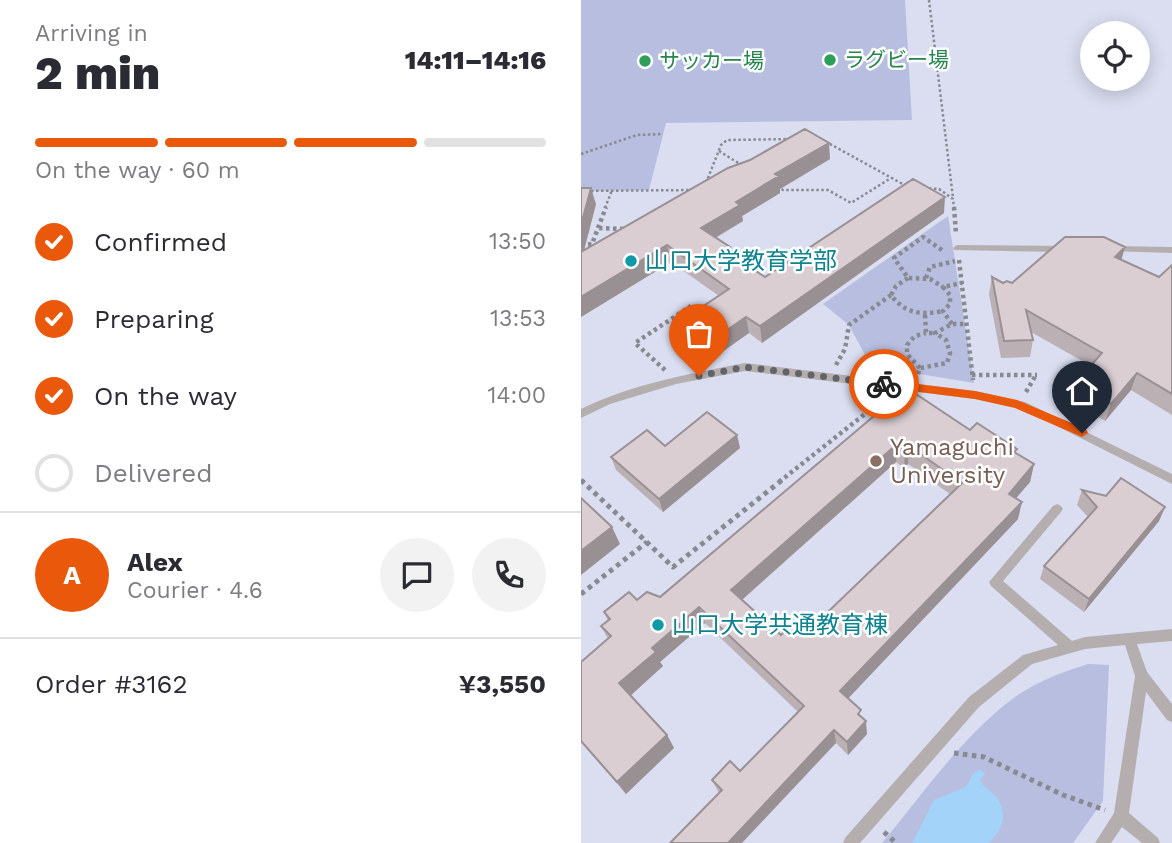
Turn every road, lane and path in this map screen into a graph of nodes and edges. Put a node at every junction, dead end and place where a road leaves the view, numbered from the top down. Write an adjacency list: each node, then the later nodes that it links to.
1 (929, 0): 14 (path)
2 (663, 134): 6 (path)
3 (804, 138): 5 (path)
4 (817, 138): 8 (path)
5 (719, 151): 7 (path); 11 (path)
6 (581, 153)
7 (752, 171)
8 (891, 178): 9 (path); 14 (path)
9 (772, 183)
10 (612, 190): 11 (path); 12 (path); 15 (path)
11 (678, 190): 13 (path)
12 (581, 191)
13 (676, 198)
14 (953, 199): 18 (path)
15 (599, 228): 16 (path); 17 (path)
16 (632, 230)
17 (581, 245)
18 (957, 248): 19 (lane); 22 (path)
19 (1078, 249)
20 (1105, 249): 21 (lane)
21 (1172, 250)
22 (959, 260): 23 (path); 24 (path); 25 (path)
23 (908, 278): 24 (path); 27 (path)
24 (926, 278): 26 (path)
25 (962, 283): 26 (path); 32 (path)
26 (943, 287): 29 (path)
27 (891, 295): 30 (path); 38 (path)
28 (691, 306): 39 (path)
29 (943, 311): 30 (path); 31 (path)
30 (925, 314): 33 (path)
31 (952, 324): 32 (path); 34 (path)
32 (966, 324): 37 (path)
33 (926, 333): 34 (path); 35 (path)
34 (935, 333): 35 (path)
35 (920, 368): 41 (path)
36 (1037, 375): 37 (path)
37 (972, 376): 42 (path)
38 (829, 377): 39 (lane); 40 (lane)
39 (676, 380): 43 (lane)
40 (887, 385): 41 (lane); 47 (path)
41 (914, 388): 42 (lane)
42 (975, 395): 44 (lane)
43 (581, 414)
44 (1172, 479)
45 (581, 480): 47 (path)
46 (1057, 509): 51 (lane)
47 (647, 542): 48 (path)
48 (581, 594)
49 (1172, 635): 50 (lane)
50 (1129, 638): 51 (lane); 52 (lane)
51 (1070, 647): 54 (lane)
52 (1142, 676): 53 (lane); 55 (lane)
53 (1172, 715)
54 (938, 743): 55 (path); 56 (lane)
55 (1121, 816): 57 (lane); 58 (lane)
56 (850, 843)
57 (1102, 843)
58 (1153, 843)

